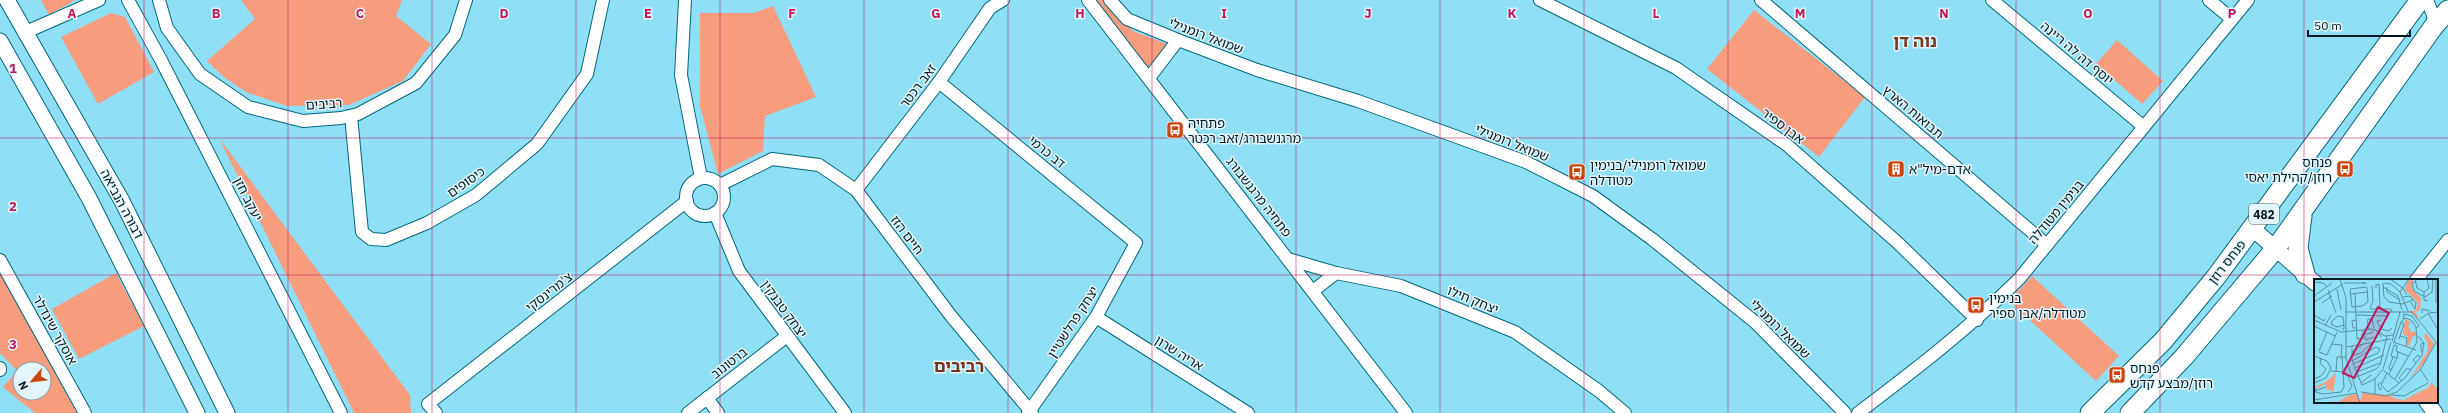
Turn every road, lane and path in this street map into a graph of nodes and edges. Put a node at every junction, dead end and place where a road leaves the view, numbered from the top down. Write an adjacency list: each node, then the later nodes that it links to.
1 (7, 0): 21 (street, דבורה הנביאה)
2 (99, 0): 21 (street)
3 (128, 0): 55 (street, יעקב חזן)
4 (159, 0): 26 (street, רביבים)
5 (466, 0): 26 (street, רביבים)
6 (603, 0): 26 (street, כיסופים)
7 (685, 0): 28 (street)
8 (1003, 0): 25 (street, זאב רכטר)
9 (1088, 0): 24 (street, פתחיה מרגנשבורג)
10 (1110, 0): 22 (street, שמואל רומנילי)
11 (1540, 0): 46 (street, אבן ספיר)
12 (1761, 0): 37 (street, תבואות הארץ)
13 (1992, 0): 27 (street, יוסף דה לה ריינה)
14 (2209, 0): 19 (street)
15 (2248, 0): 19 (street, בנימין מטודלה)
16 (2420, 0): 34 (main road, פנחס רוזן / 482)
17 (2427, 0): 20 (street)
18 (2448, 10): 20 (main road, פנחס רוזן / 482)
19 (2232, 19): 27 (street, בנימין מטודלה)
20 (2434, 26): 32 (main road, פנחס רוזן / 482)
21 (26, 32): 54 (street, דבורה הנביאה)
22 (1178, 40): 24 (street); 62 (street, שמואל רומנילי)
23 (0, 41): 53 (street, דבורה הנביאה)
24 (1149, 78): 39 (street, פתחיה מרגנשבורג)
25 (939, 82): 30 (street, זאב רכטר); 36 (street, דב כרמי)
26 (351, 116)
27 (2144, 126): 37 (street, בנימין מטודלה)
28 (701, 178): 29 (street); 31 (street)
29 (720, 185): 30 (street, חיים הזז); 33 (street)
30 (856, 190): 51 (street, חיים הזז)
31 (687, 201): 33 (street); 50 (street, צ'מרינסקי)
32 (2303, 212): 38 (main road, פנחס רוזן / 482); 42 (main road)
33 (715, 213): 47 (street, יצחק טבנקין)
34 (2253, 229): 38 (street); 64 (main road, פנחס רוזן / 482)
35 (2448, 240): 43 (street)
36 (1136, 243): 45 (street, יצחק פרלשטיין)
37 (2047, 245): 46 (street, בנימין מטודלה)
38 (2276, 248): 42 (street); 65 (main road, פנחס רוזן / 482)
39 (1288, 259): 41 (street, יצחק חילו); 44 (street, פתחיה מרגנשבורג)
40 (0, 260): 52 (street, אוסקר שינדלר)
41 (1336, 273): 44 (street); 61 (street, יצחק חילו)
42 (2310, 278)
43 (2417, 279)
44 (1313, 291): 60 (street, פתחיה מרגנשבורג)
45 (1096, 317): 51 (street, יצחק פרלשטיין); 59 (street, אריה שרון)
46 (1977, 320): 63 (street, בנימין מטודלה)
47 (786, 336): 48 (street, ברטונוב); 58 (street, יצחק טבנקין)
48 (707, 398): 56 (street, ברטונוב); 57 (street)
49 (2428, 403): 66 (street)
50 (432, 409)
51 (1030, 412)
52 (85, 413)
53 (197, 413)
54 (227, 413)
55 (341, 413)
56 (688, 413)
57 (718, 413)
58 (845, 413)
59 (1248, 413)
60 (1406, 413)
61 (1625, 413)
62 (1846, 413)
63 (1858, 413)
64 (2090, 413)
65 (2130, 413)
66 (2435, 413)

